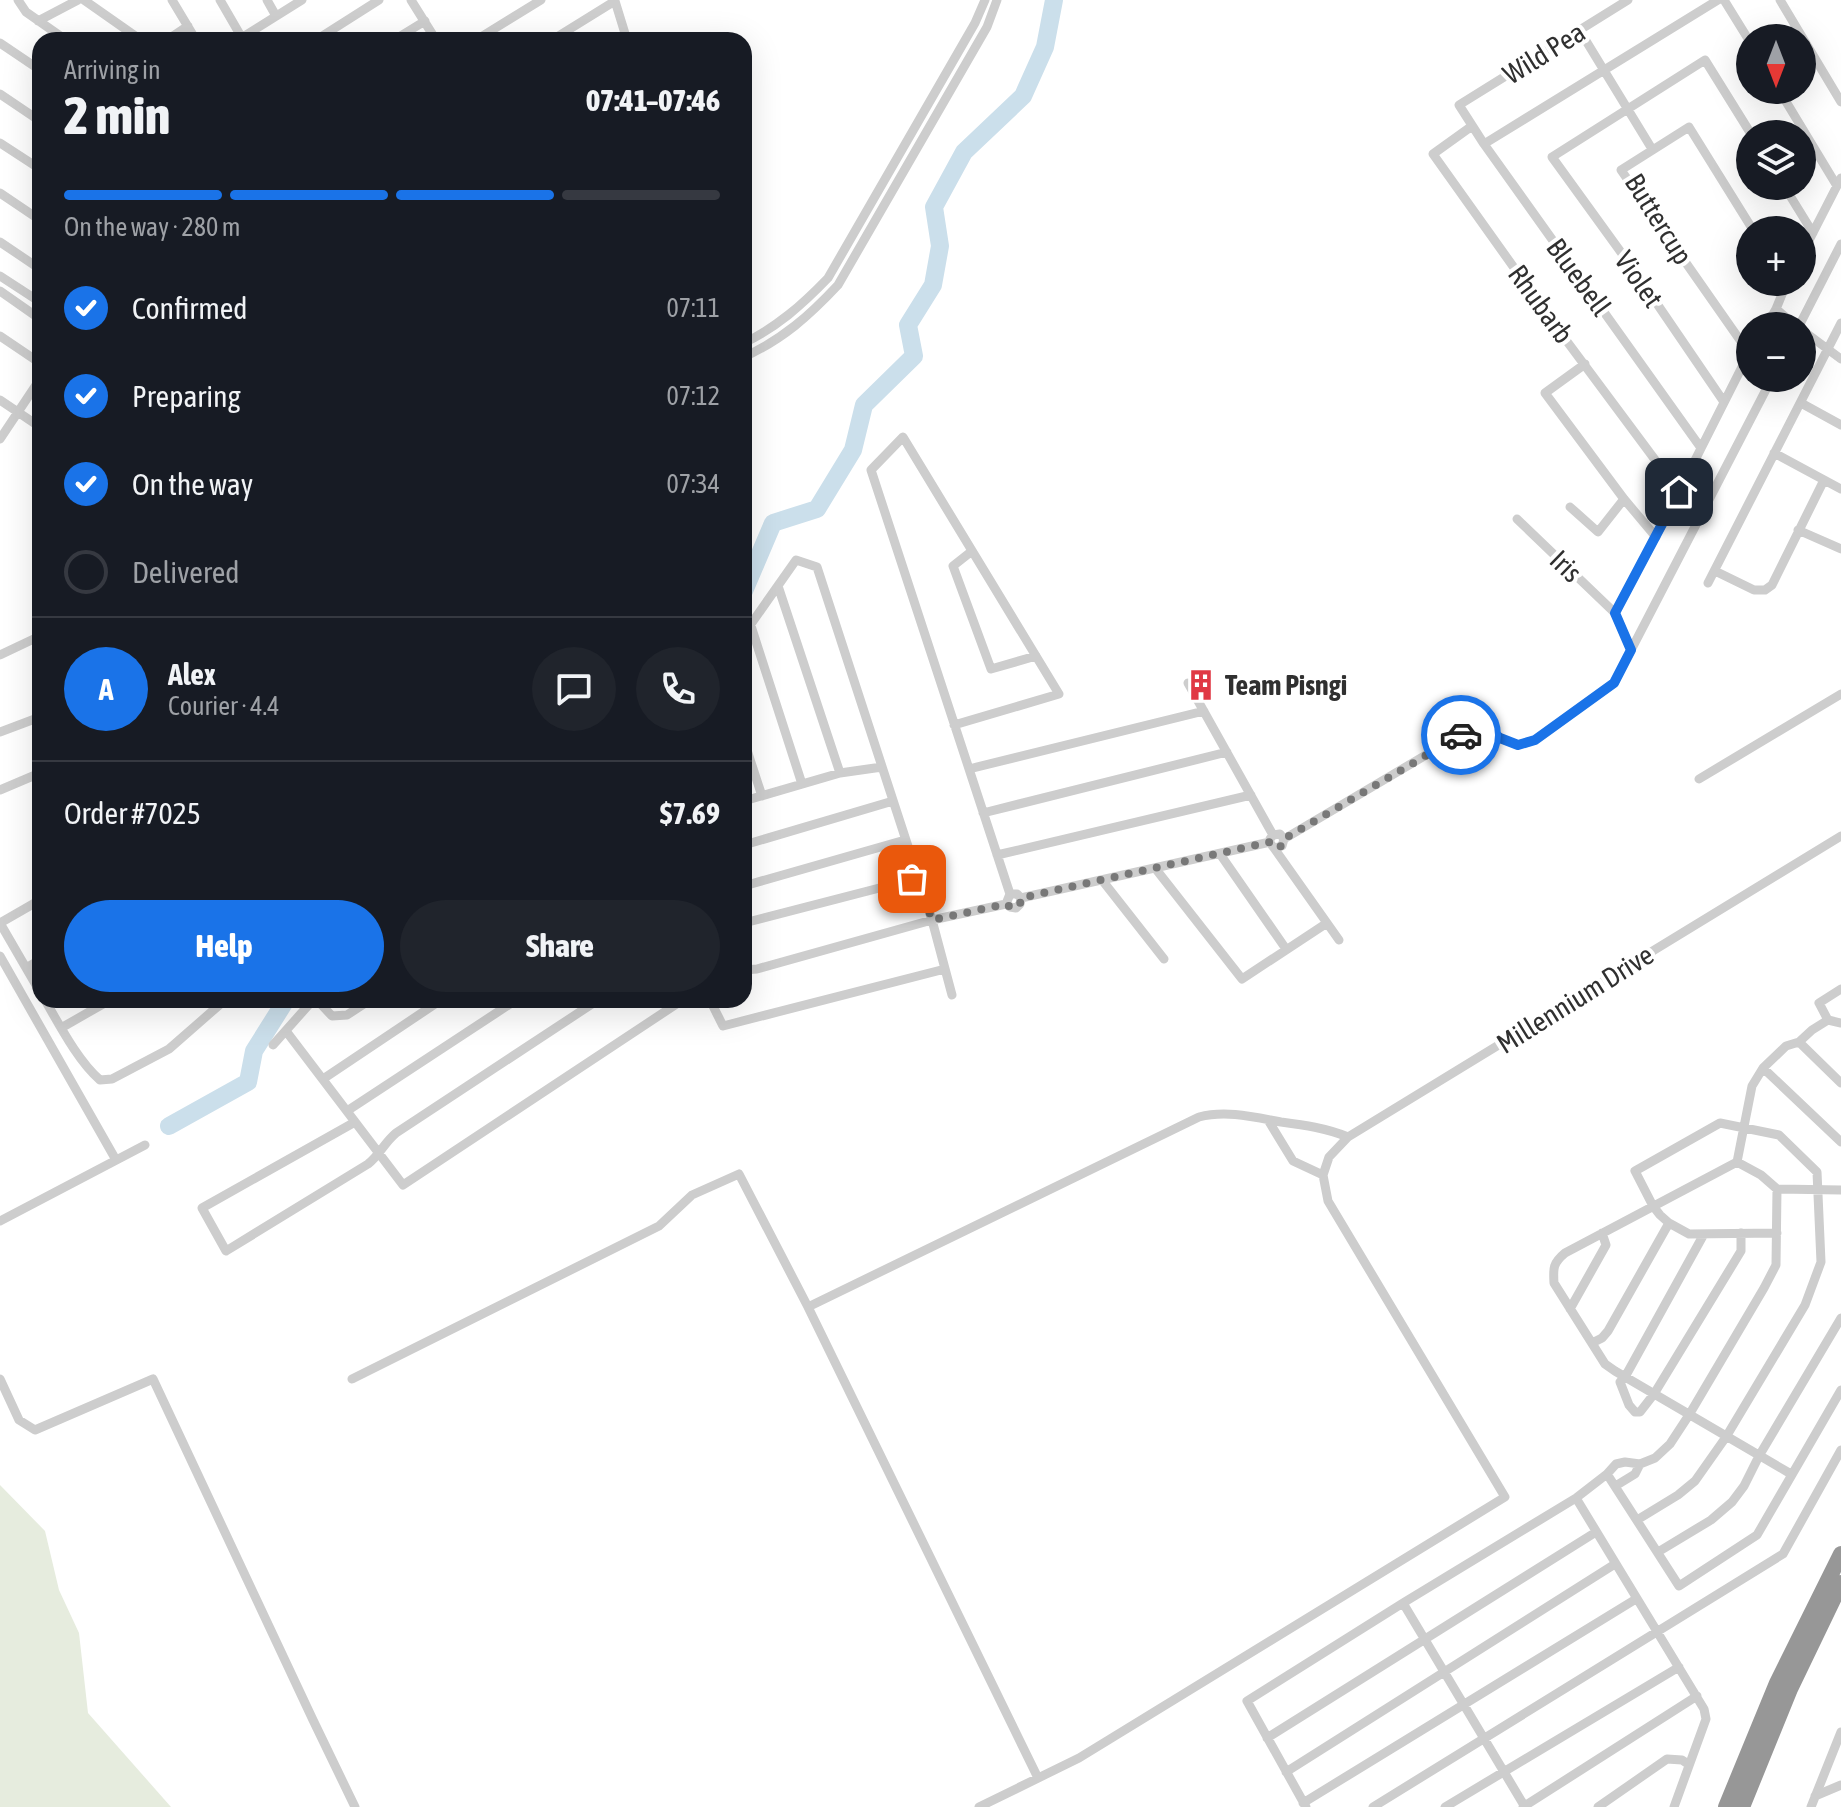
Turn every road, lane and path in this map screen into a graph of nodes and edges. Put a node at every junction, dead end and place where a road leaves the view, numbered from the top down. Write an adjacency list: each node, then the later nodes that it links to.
1 (18, 0): 16 (street)
2 (81, 0): 16 (street); 22 (street)
3 (172, 0): 19 (street)
4 (220, 0): 25 (street)
5 (267, 0): 15 (street)
6 (302, 0): 15 (street)
7 (379, 0): 27 (street)
8 (411, 0): 17 (street)
9 (541, 0): 30 (street)
10 (985, 0): 68 (street)
11 (997, 0): 71 (street)
12 (1628, 0): 20 (street, Wild Pea)
13 (1721, 0): 18 (street); 35 (street)
14 (1780, 0): 37 (street)
15 (276, 16): 26 (street)
16 (38, 21): 21 (street)
17 (425, 21): 28 (street); 29 (street)
18 (1738, 24)
19 (188, 26): 23 (street); 24 (street)
20 (1580, 31): 35 (street); 39 (street, Wild Pea)
21 (54, 32)
22 (129, 32)
23 (179, 32)
24 (191, 32)
25 (236, 32)
26 (251, 32)
27 (329, 32)
28 (407, 32)
29 (431, 32)
30 (489, 32)
31 (565, 32): 32 (street)
32 (625, 32)
33 (0, 43): 34 (street)
34 (32, 65)
35 (1604, 70): 40 (street); 45 (street)
36 (0, 94): 41 (street)
37 (1841, 102)
38 (1788, 104): 48 (street)
39 (1459, 105): 43 (street, Bluebell)
40 (1627, 109): 42 (street); 46 (street); 79 (street, Violet)
41 (32, 116)
42 (1742, 120)
43 (1472, 126): 45 (street, Bluebell); 74 (street, Rhubarb)
44 (0, 143): 47 (street)
45 (1484, 144): 85 (street, Bluebell)
46 (1652, 149): 51 (street, Buttercup); 66 (street, Buttercup)
47 (32, 164)
48 (1839, 182): 52 (street)
49 (0, 193): 50 (street)
50 (32, 215)
51 (1744, 216)
52 (1816, 227)
53 (0, 242): 55 (street)
54 (1841, 244): 63 (street)
55 (32, 264)
56 (0, 276): 59 (street)
57 (0, 291): 64 (street)
58 (1781, 296): 60 (street)
59 (32, 297)
60 (1776, 309): 61 (street); 62 (street)
61 (1774, 312)
62 (1780, 312)
63 (1807, 312)
64 (32, 313)
65 (1841, 323): 70 (street)
66 (1736, 334)
67 (0, 336): 72 (street)
68 (752, 339)
69 (1816, 341): 70 (street)
70 (1827, 350): 73 (street); 80 (street)
71 (752, 353)
72 (32, 358)
73 (1841, 359)
74 (1585, 364): 89 (street, Rhubarb); 90 (street)
75 (1736, 378): 79 (street)
76 (32, 391): 81 (street)
77 (1765, 392): 104 (street)
78 (0, 400): 81 (street)
79 (1724, 402): 85 (street)
80 (1801, 403): 83 (street); 86 (street)
81 (18, 412): 82 (street); 84 (street)
82 (32, 422)
83 (1841, 425)
84 (0, 439)
85 (1701, 448): 89 (street)
86 (1774, 453): 87 (street); 97 (street)
87 (1824, 480): 88 (street); 93 (street)
88 (1841, 489)
89 (1679, 492): 94 (street)
90 (1624, 499): 91 (street); 94 (street)
91 (1570, 507)
92 (1517, 519): 100 (street, Iris)
93 (1798, 530): 95 (street); 97 (street)
94 (1656, 537): 100 (street)
95 (1841, 549)
96 (972, 551): 106 (street); 106 (street); 111 (street)
97 (1715, 571): 98 (street)
98 (1708, 583)
99 (778, 586): 101 (street); 115 (street); 117 (street)
100 (1615, 613): 104 (street)
101 (752, 623)
102 (32, 640): 105 (street)
103 (752, 644): 120 (street)
104 (1631, 650): 129 (street)
105 (0, 655)
106 (1036, 656): 111 (street)
107 (1188, 683): 109 (street)
108 (1841, 694): 119 (street)
109 (1204, 711): 113 (street); 116 (street)
110 (32, 720): 112 (street)
111 (954, 725): 116 (street)
112 (0, 732)
113 (1227, 752): 122 (street); 126 (street)
114 (752, 765): 123 (street)
115 (882, 767): 117 (street); 125 (street)
116 (969, 769): 126 (street)
117 (840, 773): 120 (street)
118 (32, 776): 121 (street)
119 (1699, 779)
120 (802, 784): 123 (street)
121 (0, 790)
122 (1251, 795): 129 (street); 132 (street)
123 (762, 796): 124 (street)
124 (752, 799)
125 (893, 801): 128 (street); 130 (street)
126 (983, 813): 132 (street)
127 (1841, 836): 180 (street, Millennium Drive)
128 (905, 840): 134 (street); 136 (street)
129 (1273, 841): 131 (street); 142 (street)
130 (752, 843)
131 (1220, 854): 133 (street); 144 (street)
132 (997, 855): 137 (street)
133 (1155, 868): 135 (street); 144 (street)
134 (918, 878): 139 (street); 140 (street)
135 (1102, 880): 137 (street); 146 (street)
136 (752, 884)
137 (1008, 899): 139 (street)
138 (32, 905): 141 (street)
139 (932, 920): 149 (street); 150 (street)
140 (752, 921)
141 (0, 923): 148 (street)
142 (1327, 923): 143 (street); 144 (street)
143 (1339, 940)
144 (1286, 949)
145 (0, 956): 184 (street)
146 (1164, 959)
147 (32, 965): 148 (street)
148 (26, 968): 151 (street)
149 (752, 969)
150 (945, 969): 153 (street); 165 (street)
151 (32, 978)
152 (1841, 989): 167 (street)
153 (952, 995)
154 (50, 1008): 169 (street)
155 (96, 1008): 169 (street)
156 (216, 1008): 169 (street)
157 (308, 1008): 170 (street)
158 (324, 1008): 159 (street)
159 (358, 1008)
160 (429, 1008): 174 (street)
161 (504, 1008): 176 (street)
162 (586, 1008): 183 (street)
163 (667, 1008): 183 (street)
164 (680, 1008): 166 (street)
165 (714, 1008)
166 (683, 1013)
167 (1828, 1020): 168 (street); 171 (street)
168 (1841, 1023)
169 (61, 1028)
170 (286, 1031): 172 (street); 174 (street)
171 (1799, 1042): 173 (street); 175 (street)
172 (273, 1045)
173 (1763, 1068): 179 (street); 181 (street)
174 (323, 1079): 176 (street)
175 (1841, 1083)
176 (347, 1111): 178 (street)
177 (1268, 1120): 180 (street); 186 (street); 197 (street)
178 (355, 1122): 183 (street); 183 (street)
179 (1743, 1127): 185 (street); 188 (street); 190 (street)
180 (1348, 1137): 186 (street, Millennium Drive)
181 (1841, 1142)
182 (145, 1145): 184 (street)
183 (378, 1152)
184 (116, 1160): 191 (street)
185 (1737, 1162): 187 (street); 190 (street)
186 (1323, 1175): 236 (street)
187 (1777, 1189): 188 (street); 195 (street)
188 (1818, 1190): 189 (street); 207 (street)
189 (1841, 1190)
190 (1653, 1206): 192 (street); 193 (street)
191 (0, 1221)
192 (1669, 1223): 196 (street); 200 (street)
193 (1602, 1233): 198 (street); 198 (street)
194 (1741, 1233): 195 (street); 196 (street); 205 (street)
195 (1777, 1233): 206 (street)
196 (1704, 1234): 201 (street)
197 (808, 1307): 203 (street); 236 (street)
198 (1570, 1309): 200 (street)
199 (1841, 1318): 209 (street)
200 (1592, 1343): 201 (street)
201 (1625, 1377): 205 (street); 205 (street)
202 (0, 1379): 240 (street)
203 (352, 1379)
204 (1841, 1390): 212 (street)
205 (1654, 1394): 206 (street)
206 (1689, 1415): 207 (street); 210 (street)
207 (1726, 1437): 209 (street); 215 (street)
208 (1841, 1450): 223 (street)
209 (1759, 1456): 212 (street); 217 (street)
210 (1640, 1464): 211 (street); 213 (street)
211 (1607, 1474): 213 (street); 214 (street)
212 (1791, 1474): 217 (street)
213 (1617, 1485): 215 (street)
214 (1576, 1498): 216 (street); 222 (street)
215 (1637, 1520): 217 (street)
216 (1596, 1532): 219 (street); 224 (street)
217 (1658, 1552)
218 (1841, 1554): 247 (highway)
219 (1615, 1564): 221 (street); 226 (street)
220 (1841, 1583): 248 (highway)
221 (1636, 1599): 223 (street); 228 (street)
222 (1403, 1603): 224 (street); 230 (street)
223 (1657, 1631): 225 (street); 231 (street)
224 (1425, 1640): 226 (street); 230 (street)
225 (1679, 1667): 227 (street); 234 (street)
226 (1444, 1673): 228 (street); 235 (street)
227 (1697, 1696): 233 (street); 244 (street)
228 (1464, 1704): 231 (street); 239 (street)
229 (1841, 1732): 232 (street)
230 (1267, 1738): 235 (street)
231 (1483, 1739): 234 (street); 242 (street)
232 (1837, 1748): 238 (street)
233 (1688, 1764): 245 (street); 246 (street)
234 (1504, 1771): 243 (street); 244 (street)
235 (1286, 1772): 239 (street)
236 (1038, 1778): 241 (street)
237 (1841, 1785): 238 (street)
238 (1815, 1796): 249 (street)
239 (1304, 1805)
240 (355, 1807)
241 (979, 1807)
242 (1373, 1807)
243 (1445, 1807)
244 (1525, 1807)
245 (1598, 1807)
246 (1674, 1807)
247 (1726, 1807)
248 (1742, 1807)
249 (1811, 1807)

